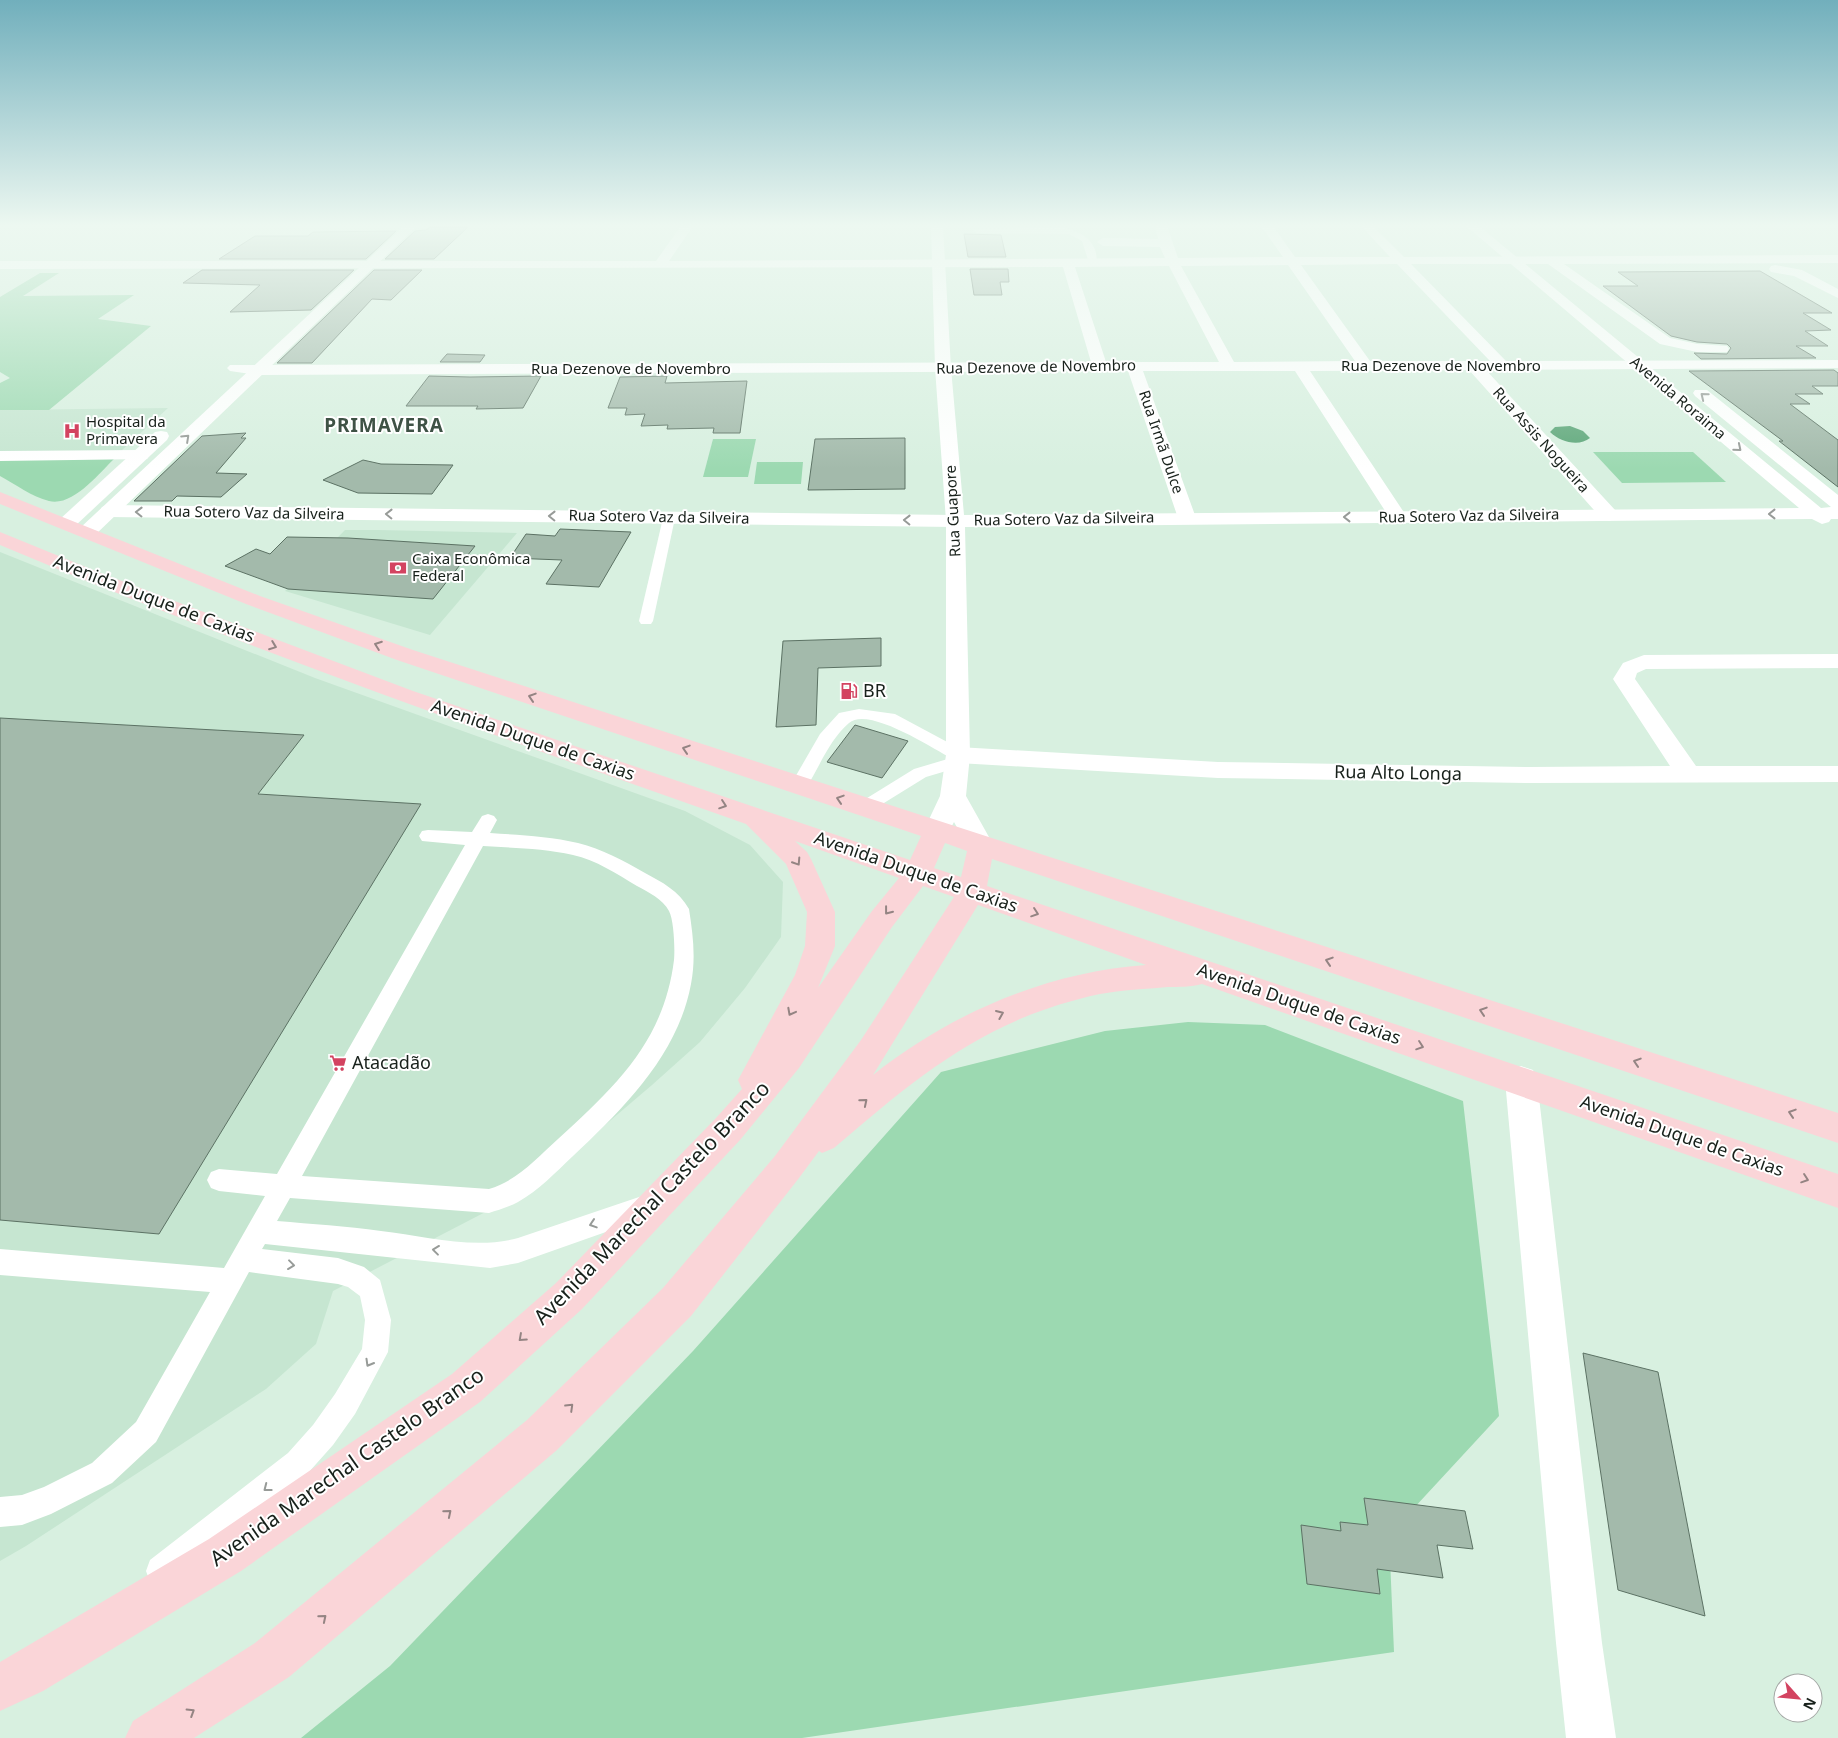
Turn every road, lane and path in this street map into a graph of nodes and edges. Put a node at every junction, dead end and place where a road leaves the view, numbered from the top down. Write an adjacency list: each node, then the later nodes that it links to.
1 (317, 307): 25 (street)
2 (941, 307): 24 (street, Rua Guapore)
3 (1082, 307): 19 (street)
4 (1198, 307): 21 (street)
5 (1325, 307): 23 (street)
6 (1446, 307): 16 (street)
7 (1568, 307): 17 (street, Avenida Roraima)
8 (1592, 307): 10 (street)
9 (1618, 307): 12 (street)
10 (1598, 312)
11 (1643, 347): 18 (street, Avenida Roraima)
12 (1740, 349)
13 (249, 355): 25 (street, Rua Dezenove de Novembro)
14 (1838, 364): 18 (street, Rua Dezenove de Novembro)
15 (1473, 365): 16 (street, Rua Dezenove de Novembro); 23 (street, Rua Dezenove de Novembro); 32 (street, Rua Assis Nogueira)
16 (1502, 365): 17 (street, Rua Dezenove de Novembro)
17 (1637, 365): 18 (street, Rua Dezenove de Novembro); 34 (street, Avenida Roraima, one-way to 34)
18 (1665, 365): 30 (street, Avenida Roraima, one-way to 18)
19 (1100, 366): 20 (street, Rua Dezenove de Novembro); 24 (street, Rua Dezenove de Novembro)
20 (1134, 366): 21 (street, Rua Dezenove de Novembro); 36 (street, Rua Irmã Dulce)
21 (1229, 366): 22 (street, Rua Dezenove de Novembro)
22 (1300, 366): 23 (street, Rua Dezenove de Novembro); 33 (street)
23 (1366, 366)
24 (943, 368): 25 (street, Rua Dezenove de Novembro); 37 (street, Rua Guapore)
25 (258, 370): 31 (street, one-way to 25)
26 (170, 428): 27 (street)
27 (141, 455): 28 (street); 38 (street)
28 (0, 456)
29 (0, 497): 38 (main road, Avenida Duque de Caxias)
30 (1838, 504)
31 (109, 511): 35 (street, Rua Sotero Vaz da Silveira, one-way to 31); 38 (street)
32 (1609, 515): 33 (street, Rua Sotero Vaz da Silveira); 34 (street, Rua Sotero Vaz da Silveira, one-way to 32)
33 (1398, 517): 36 (street, Rua Sotero Vaz da Silveira, one-way to 36)
34 (1828, 517)
35 (669, 518): 37 (street, Rua Sotero Vaz da Silveira, one-way to 35); 40 (lane)
36 (1187, 518): 37 (street, Rua Sotero Vaz da Silveira)
37 (955, 521): 42 (street, Rua Guapore)
38 (77, 528): 45 (main road, Avenida Duque de Caxias, one-way to 38)
39 (0, 538): 48 (main road, Avenida Duque de Caxias, one-way to 48)
40 (646, 621)
41 (1838, 661): 43 (street)
42 (957, 758): 43 (street, Rua Alto Longa); 45 (lane); 46 (street, Rua Guapore); 47 (lane)
43 (1688, 774): 44 (street, Rua Alto Longa)
44 (1838, 774)
45 (799, 786): 47 (main road, Avenida Duque de Caxias, one-way to 45)
46 (953, 796): 50 (street, Rua Guapore); 53 (street)
47 (865, 807): 50 (main road, Avenida Duque de Caxias)
48 (751, 814): 54 (main road, Avenida Duque de Caxias); 59 (main road, one-way to 59)
49 (488, 820): 52 (lane)
50 (937, 830): 53 (main road, Avenida Duque de Caxias); 54 (main road, Rua Guapore)
51 (428, 836): 52 (lane)
52 (478, 839): 62 (lane); 62 (lane)
53 (981, 846): 55 (main road); 58 (main road, Avenida Duque de Caxias, one-way to 53)
54 (918, 872): 55 (main road, Avenida Duque de Caxias); 59 (main road, Avenida Marechal Castelo Branco, one-way to 59)
55 (972, 892): 56 (main road, Avenida Duque de Caxias, one-way to 56); 60 (main road)
56 (1209, 973): 57 (main road, Avenida Duque de Caxias, one-way to 57); 60 (main road, one-way to 56)
57 (1521, 1080): 63 (main road, Avenida Duque de Caxias, one-way to 63); 71 (street)
58 (1838, 1128)
59 (728, 1129): 64 (main road, Avenida Marechal Castelo Branco)
60 (787, 1167): 70 (main road, one-way to 60)
61 (218, 1180): 62 (lane)
62 (285, 1186): 65 (lane)
63 (1838, 1191)
64 (656, 1204): 65 (lane, one-way to 65); 69 (main road, Avenida Marechal Castelo Branco, one-way to 69)
65 (259, 1231): 67 (lane)
66 (0, 1262): 67 (lane)
67 (236, 1270): 68 (lane); 69 (lane, one-way to 69)
68 (0, 1512)
69 (13, 1680)
70 (150, 1738)
71 (1591, 1738)

